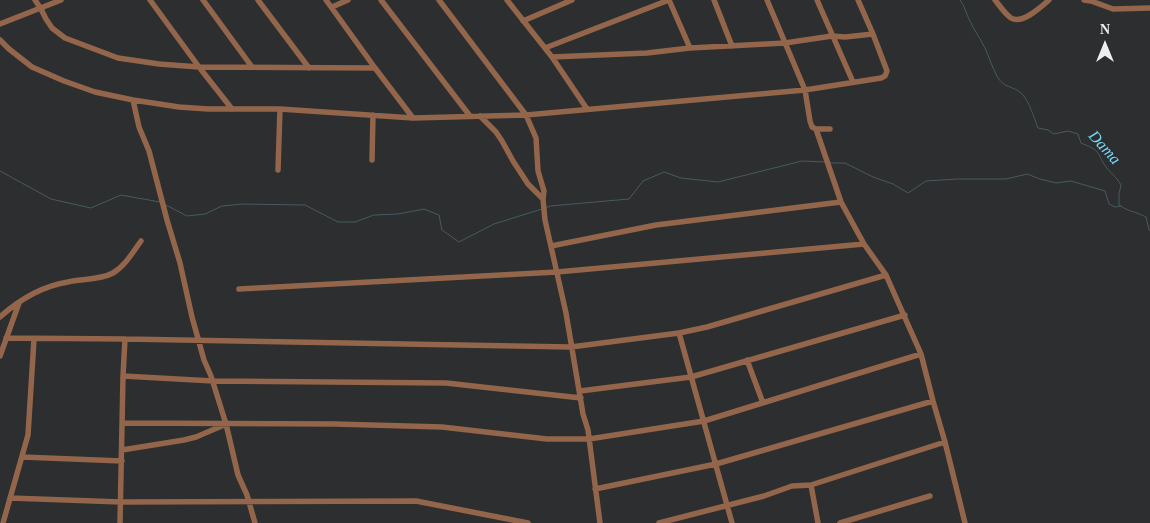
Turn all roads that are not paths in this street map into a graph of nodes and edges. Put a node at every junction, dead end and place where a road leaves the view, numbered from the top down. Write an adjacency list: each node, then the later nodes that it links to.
1 (35, 0): 22 (street)
2 (61, 0): 22 (street)
3 (150, 0): 35 (street)
4 (203, 0): 36 (street)
5 (258, 0): 37 (street)
6 (326, 0): 21 (street)
7 (348, 0): 21 (street)
8 (381, 0): 47 (street)
9 (439, 0): 46 (street)
10 (507, 0): 25 (street)
11 (572, 0): 25 (street)
12 (669, 0): 32 (street); 33 (street)
13 (714, 0): 31 (street)
14 (767, 0): 30 (street)
15 (817, 0): 28 (street)
16 (858, 0): 27 (street)
17 (995, 0): 18 (street)
18 (1049, 0)
19 (1084, 0): 23 (street)
20 (1109, 0): 23 (street)
21 (332, 7): 38 (street)
22 (41, 8): 26 (street); 35 (street)
23 (1113, 8): 24 (street)
24 (1150, 8)
25 (523, 20): 32 (street)
26 (0, 24)
27 (873, 34): 28 (street); 39 (street)
28 (832, 36): 30 (street); 39 (street)
29 (0, 40): 41 (street)
30 (785, 43): 31 (street); 40 (street)
31 (732, 46): 33 (street)
32 (545, 48): 34 (street)
33 (690, 48): 34 (street)
34 (552, 57): 44 (street)
35 (198, 67): 36 (street); 42 (street)
36 (252, 67): 37 (street)
37 (309, 68): 38 (street)
38 (375, 68): 49 (street)
39 (853, 82): 40 (street)
40 (805, 90): 44 (street); 50 (street)
41 (133, 100): 42 (street); 69 (street)
42 (232, 109): 43 (street)
43 (280, 109): 45 (street); 53 (street)
44 (587, 109): 46 (street)
45 (373, 115): 49 (street); 52 (street)
46 (526, 115): 48 (street); 54 (street)
47 (470, 116): 48 (street); 49 (street)
48 (480, 116): 54 (street)
49 (413, 118)
50 (816, 129): 51 (street); 55 (street)
51 (830, 129)
52 (372, 160)
53 (278, 170)
54 (543, 199): 58 (street)
55 (841, 202): 57 (street); 58 (street)
56 (141, 241): 62 (street)
57 (864, 244): 59 (street); 60 (street)
58 (551, 246): 59 (street)
59 (557, 272): 61 (street); 70 (street)
60 (886, 275): 63 (street); 65 (street)
61 (240, 289)
62 (18, 303): 64 (street); 66 (street)
63 (905, 315): 71 (street); 73 (street)
64 (0, 317)
65 (679, 333): 70 (street); 75 (street)
66 (6, 338): 67 (street); 72 (street)
67 (34, 338): 68 (street); 87 (street)
68 (126, 339): 69 (street); 74 (street)
69 (199, 340): 70 (street); 76 (street)
70 (571, 347): 77 (street)
71 (921, 354): 79 (street); 80 (street)
72 (0, 356)
73 (747, 360): 75 (street); 80 (street)
74 (123, 376): 76 (street); 82 (street)
75 (691, 377): 77 (street); 81 (street)
76 (213, 382): 78 (street); 83 (street)
77 (580, 391): 78 (street)
78 (581, 398): 84 (street)
79 (933, 401): 85 (street); 89 (street)
80 (763, 403): 81 (street)
81 (704, 422): 84 (street); 89 (street)
82 (122, 423): 83 (street); 86 (street)
83 (226, 424): 84 (street); 86 (street); 94 (street)
84 (589, 439): 91 (street)
85 (945, 442): 90 (street); 106 (street)
86 (122, 450): 88 (street)
87 (22, 457): 88 (street); 93 (street)
88 (122, 461): 95 (street)
89 (716, 464): 91 (street); 96 (street)
90 (812, 485): 96 (street); 104 (street)
91 (595, 489): 101 (street)
92 (930, 496): 105 (street)
93 (10, 498): 95 (street); 97 (street)
94 (249, 501): 95 (street); 99 (street); 100 (street)
95 (121, 502): 98 (street)
96 (728, 506): 102 (street); 103 (street)
97 (3, 523)
98 (120, 523)
99 (255, 523)
100 (528, 523)
101 (600, 523)
102 (659, 523)
103 (732, 523)
104 (818, 523)
105 (840, 523)
106 (965, 523)

